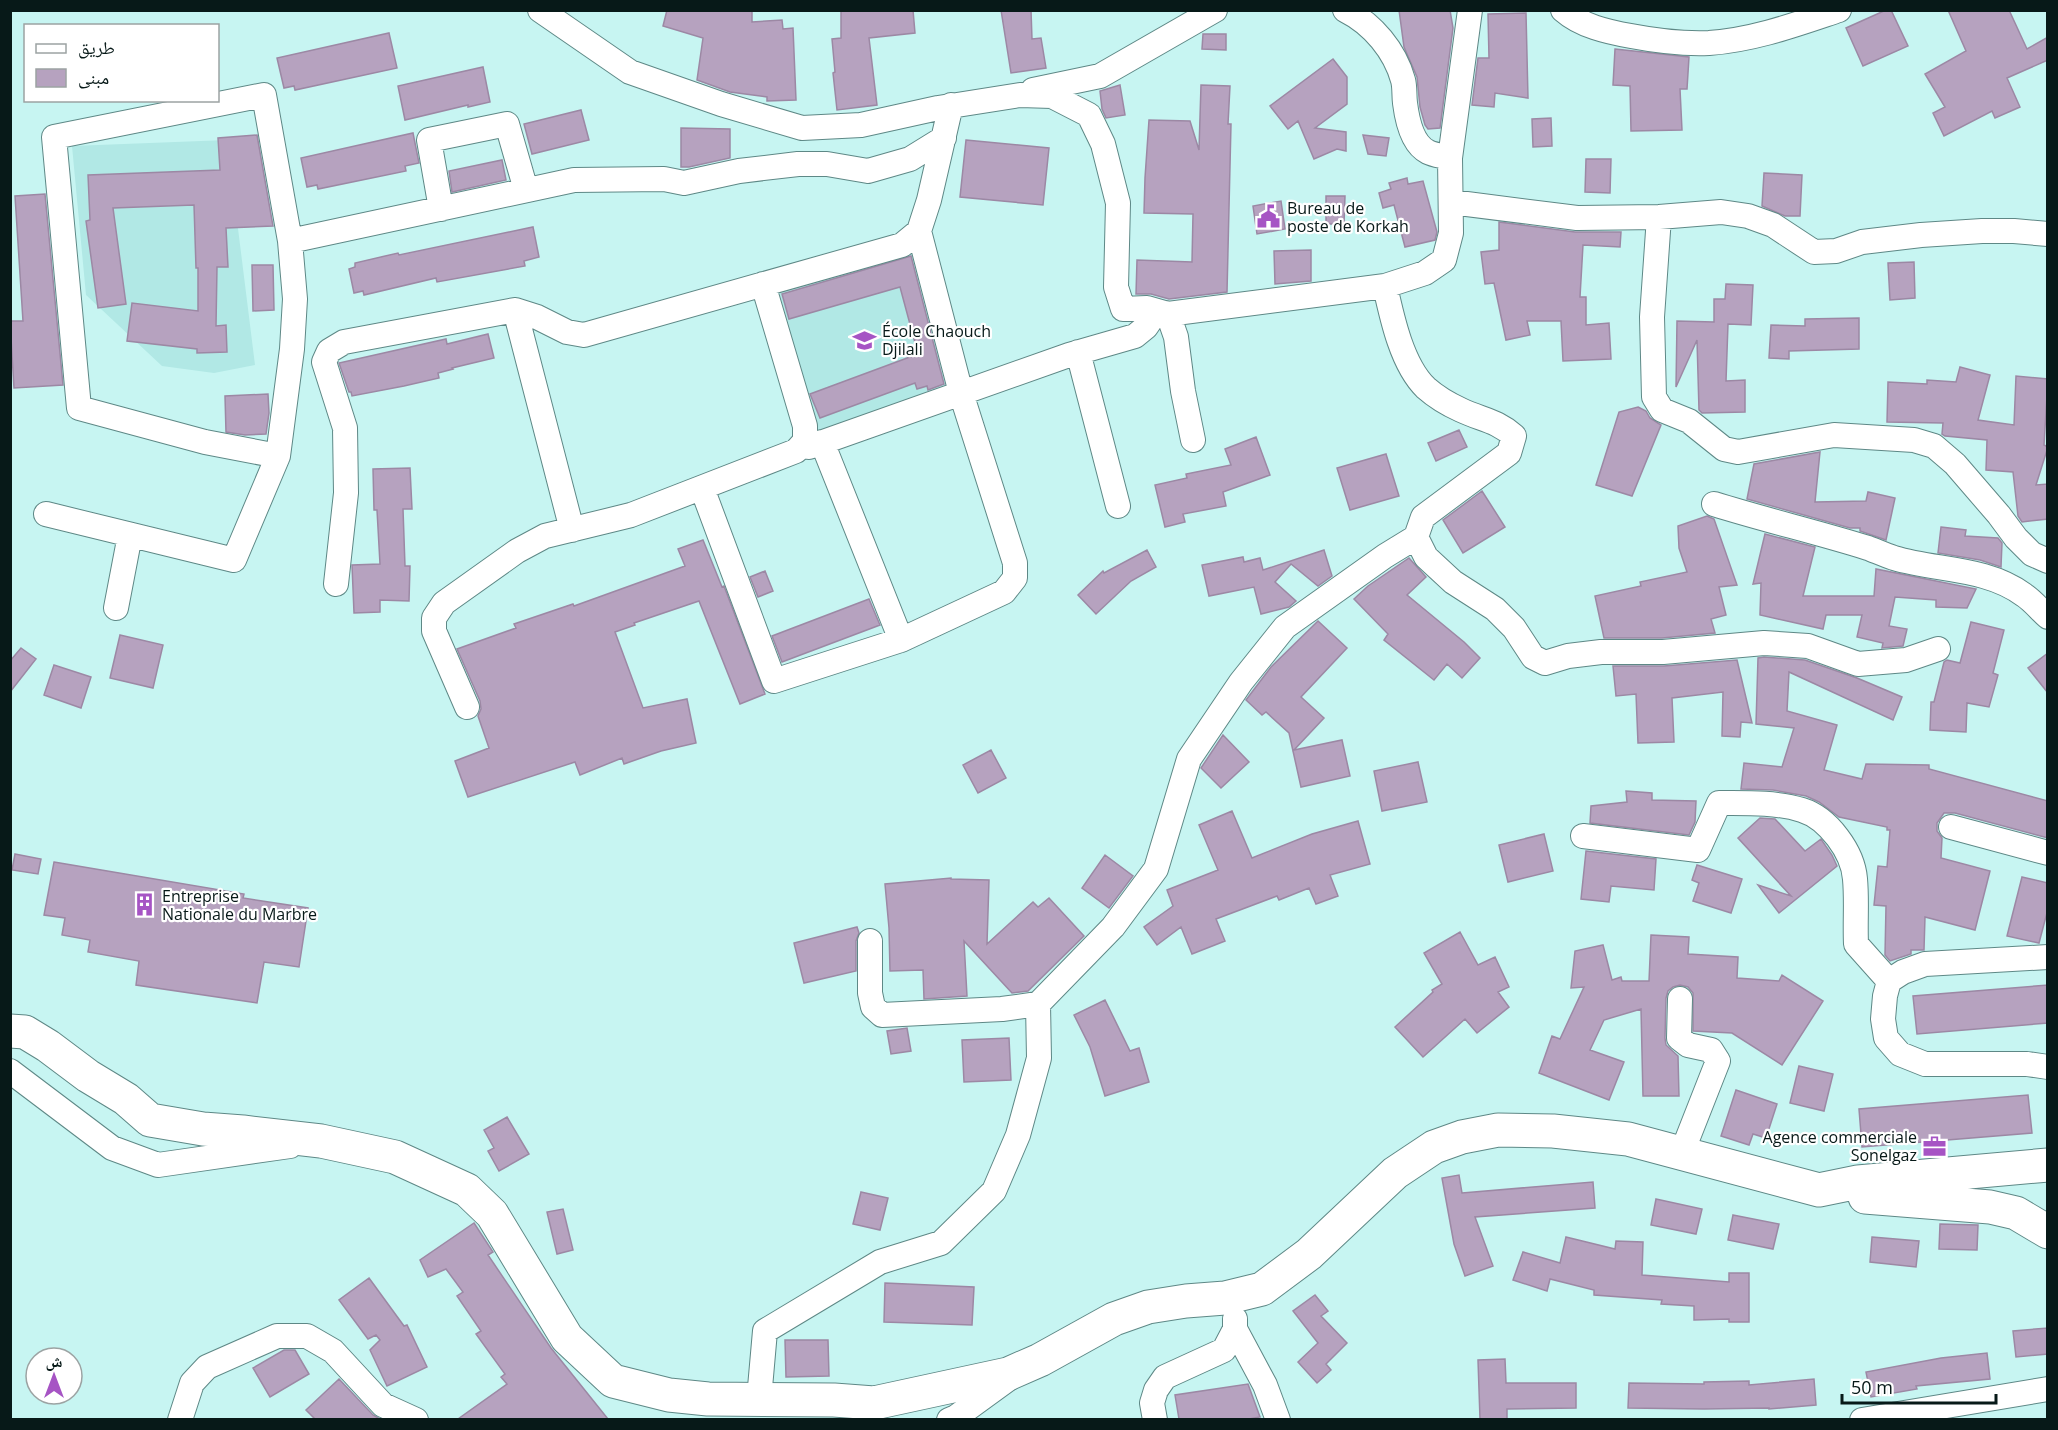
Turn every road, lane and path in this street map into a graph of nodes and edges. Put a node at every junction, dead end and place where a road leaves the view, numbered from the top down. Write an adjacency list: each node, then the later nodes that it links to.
1 (540, 10): 8 (street)
2 (1215, 10): 7 (street)
3 (1346, 10): 10 (street)
4 (1470, 10): 10 (street)
5 (1563, 10): 6 (street)
6 (1839, 10)
7 (986, 100): 8 (street); 21 (street)
8 (951, 105): 9 (street)
9 (944, 138): 11 (street); 15 (street)
10 (1450, 158): 12 (street)
11 (526, 190): 13 (street); 13 (street)
12 (1451, 202): 14 (street); 19 (street)
13 (441, 209): 17 (street)
14 (1659, 217): 16 (street); 35 (street)
15 (919, 231): 18 (street); 23 (street)
16 (2048, 234)
17 (290, 241): 27 (street); 27 (street)
18 (763, 284): 20 (street); 26 (street)
19 (1385, 286): 21 (street); 34 (street)
20 (515, 310): 32 (street); 36 (street)
21 (1162, 313): 22 (street); 24 (street)
22 (1078, 352): 23 (street); 30 (street)
23 (961, 393): 25 (street); 39 (street)
24 (1193, 440)
25 (822, 442): 26 (street); 39 (street)
26 (796, 452): 28 (street)
27 (278, 456): 33 (street)
28 (702, 488): 32 (street); 39 (street)
29 (1714, 504): 38 (street)
30 (1118, 506)
31 (46, 514): 33 (street)
32 (572, 530): 41 (street)
33 (130, 535): 37 (street)
34 (1416, 537): 40 (street); 49 (street)
35 (2048, 561)
36 (336, 584)
37 (116, 608)
38 (2048, 617)
39 (901, 640)
40 (1938, 649)
41 (467, 707)
42 (1951, 827): 44 (street)
43 (1583, 836): 47 (street)
44 (2048, 853)
45 (870, 941): 49 (street)
46 (2048, 957): 47 (street)
47 (1889, 981): 51 (street)
48 (1680, 999): 54 (street)
49 (1038, 1004): 62 (street)
50 (10, 1031): 53 (main road)
51 (2048, 1066)
52 (10, 1071): 53 (street)
53 (321, 1141): 62 (main road)
54 (1681, 1155): 56 (main road); 58 (main road)
55 (2048, 1166): 56 (main road)
56 (1819, 1190): 57 (main road)
57 (2048, 1232)
58 (1235, 1295): 59 (street); 60 (main road)
59 (1235, 1329): 66 (street); 67 (street)
60 (1030, 1364): 62 (main road); 65 (street)
61 (2048, 1389): 68 (street)
62 (759, 1399)
63 (180, 1419): 64 (street)
64 (416, 1419)
65 (949, 1419)
66 (1155, 1419)
67 (1278, 1419)
68 (1863, 1419)

